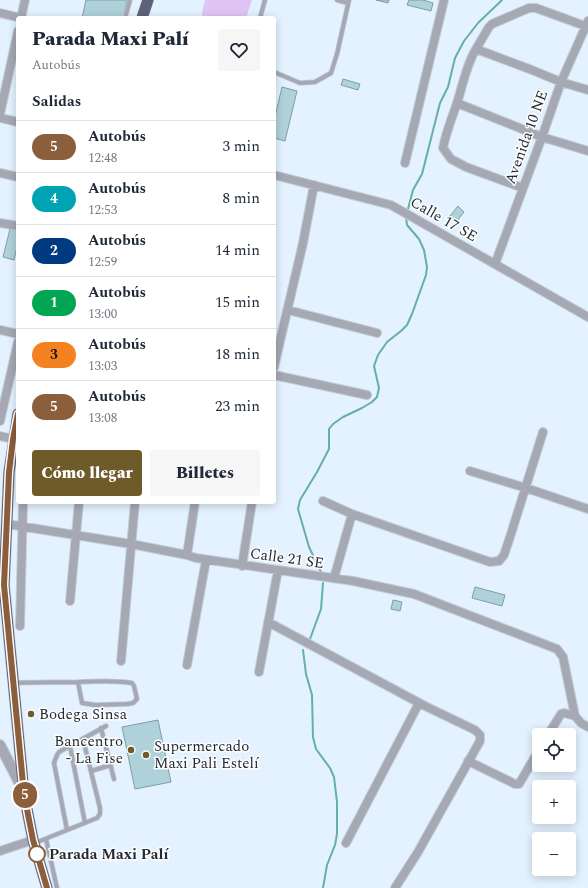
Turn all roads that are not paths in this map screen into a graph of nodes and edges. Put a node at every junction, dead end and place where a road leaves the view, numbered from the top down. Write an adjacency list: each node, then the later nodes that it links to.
1 (25, 0): 9 (street)
2 (130, 0): 10 (lane)
3 (148, 0): 11 (highway)
4 (265, 0): 12 (lane)
5 (337, 0): 7 (lane)
6 (444, 0): 26 (street)
7 (348, 1): 17 (lane)
8 (0, 13): 13 (street)
9 (21, 16)
10 (126, 16)
11 (143, 16)
12 (261, 16)
13 (16, 17)
14 (587, 24): 16 (street); 18 (street, Avenida 10 NE)
15 (16, 40): 21 (street)
16 (476, 49): 18 (street); 20 (street)
17 (276, 73)
18 (561, 82): 19 (street); 24 (street, Avenida 10 NE)
19 (588, 90)
20 (457, 103): 24 (street); 31 (street)
21 (0, 114)
22 (0, 118): 23 (street)
23 (16, 122)
24 (542, 137): 25 (street); 31 (street, Avenida 10 NE)
25 (588, 151)
26 (405, 163)
27 (0, 173): 29 (street)
28 (276, 176): 30 (street, Calle 17 SE)
29 (16, 177)
30 (314, 185): 34 (street, Calle 17 SE); 35 (street)
31 (523, 188): 34 (street, Avenida 10 NE)
32 (0, 223): 33 (street)
33 (16, 226)
34 (495, 264): 36 (street, Calle 17 SE)
35 (288, 310): 38 (street); 41 (street)
36 (588, 317)
37 (0, 330): 39 (street)
38 (377, 333)
39 (16, 334)
40 (16, 351): 44 (street)
41 (276, 359)
42 (276, 375): 43 (street)
43 (367, 395)
44 (0, 421)
45 (543, 432): 50 (street)
46 (16, 435): 48 (highway)
47 (0, 436): 48 (street)
48 (15, 445): 59 (highway)
49 (470, 471): 50 (street)
50 (526, 488): 57 (street); 58 (street)
51 (323, 501): 58 (street)
52 (23, 504): 60 (street)
53 (79, 504): 61 (street)
54 (135, 504): 62 (street)
55 (195, 504): 63 (street)
56 (252, 504): 65 (street)
57 (588, 509)
58 (352, 514): 67 (street)
59 (7, 524): 60 (street, Calle 21 SE); 75 (highway)
60 (22, 526): 61 (street, Calle 21 SE); 70 (street)
61 (76, 536): 62 (street, Calle 21 SE); 68 (street)
62 (131, 544): 63 (street, Calle 21 SE); 71 (street)
63 (187, 555): 64 (street, Calle 21 SE)
64 (206, 560): 65 (street, Calle 21 SE); 72 (street)
65 (242, 566): 66 (street, Calle 21 SE)
66 (278, 570): 67 (street, Calle 21 SE); 69 (street)
67 (334, 578): 77 (street, Calle 21 SE)
68 (70, 601)
69 (268, 622): 73 (street); 76 (street)
70 (20, 626)
71 (121, 661)
72 (187, 665)
73 (259, 672)
74 (78, 682): 74 (lane); 75 (lane)
75 (14, 683): 90 (highway)
76 (419, 703): 85 (street); 95 (street)
77 (575, 716): 79 (street); 81 (street)
78 (106, 726): 80 (lane)
79 (588, 727)
80 (101, 728): 82 (lane); 87 (lane)
81 (552, 728)
82 (82, 739): 84 (lane); 88 (lane)
83 (0, 745): 90 (street)
84 (70, 746): 91 (lane); 92 (lane)
85 (468, 761): 86 (street); 98 (street)
86 (532, 762)
87 (111, 765): 88 (lane); 89 (lane)
88 (91, 772): 91 (lane)
89 (114, 779)
90 (24, 794): 94 (highway)
91 (85, 823): 92 (lane)
92 (67, 830): 93 (lane)
93 (46, 839): 94 (lane); 97 (lane)
94 (34, 842): 96 (street); 97 (highway)
95 (346, 843)
96 (0, 851)
97 (49, 884): 99 (lane)
98 (399, 887)
99 (57, 888)

